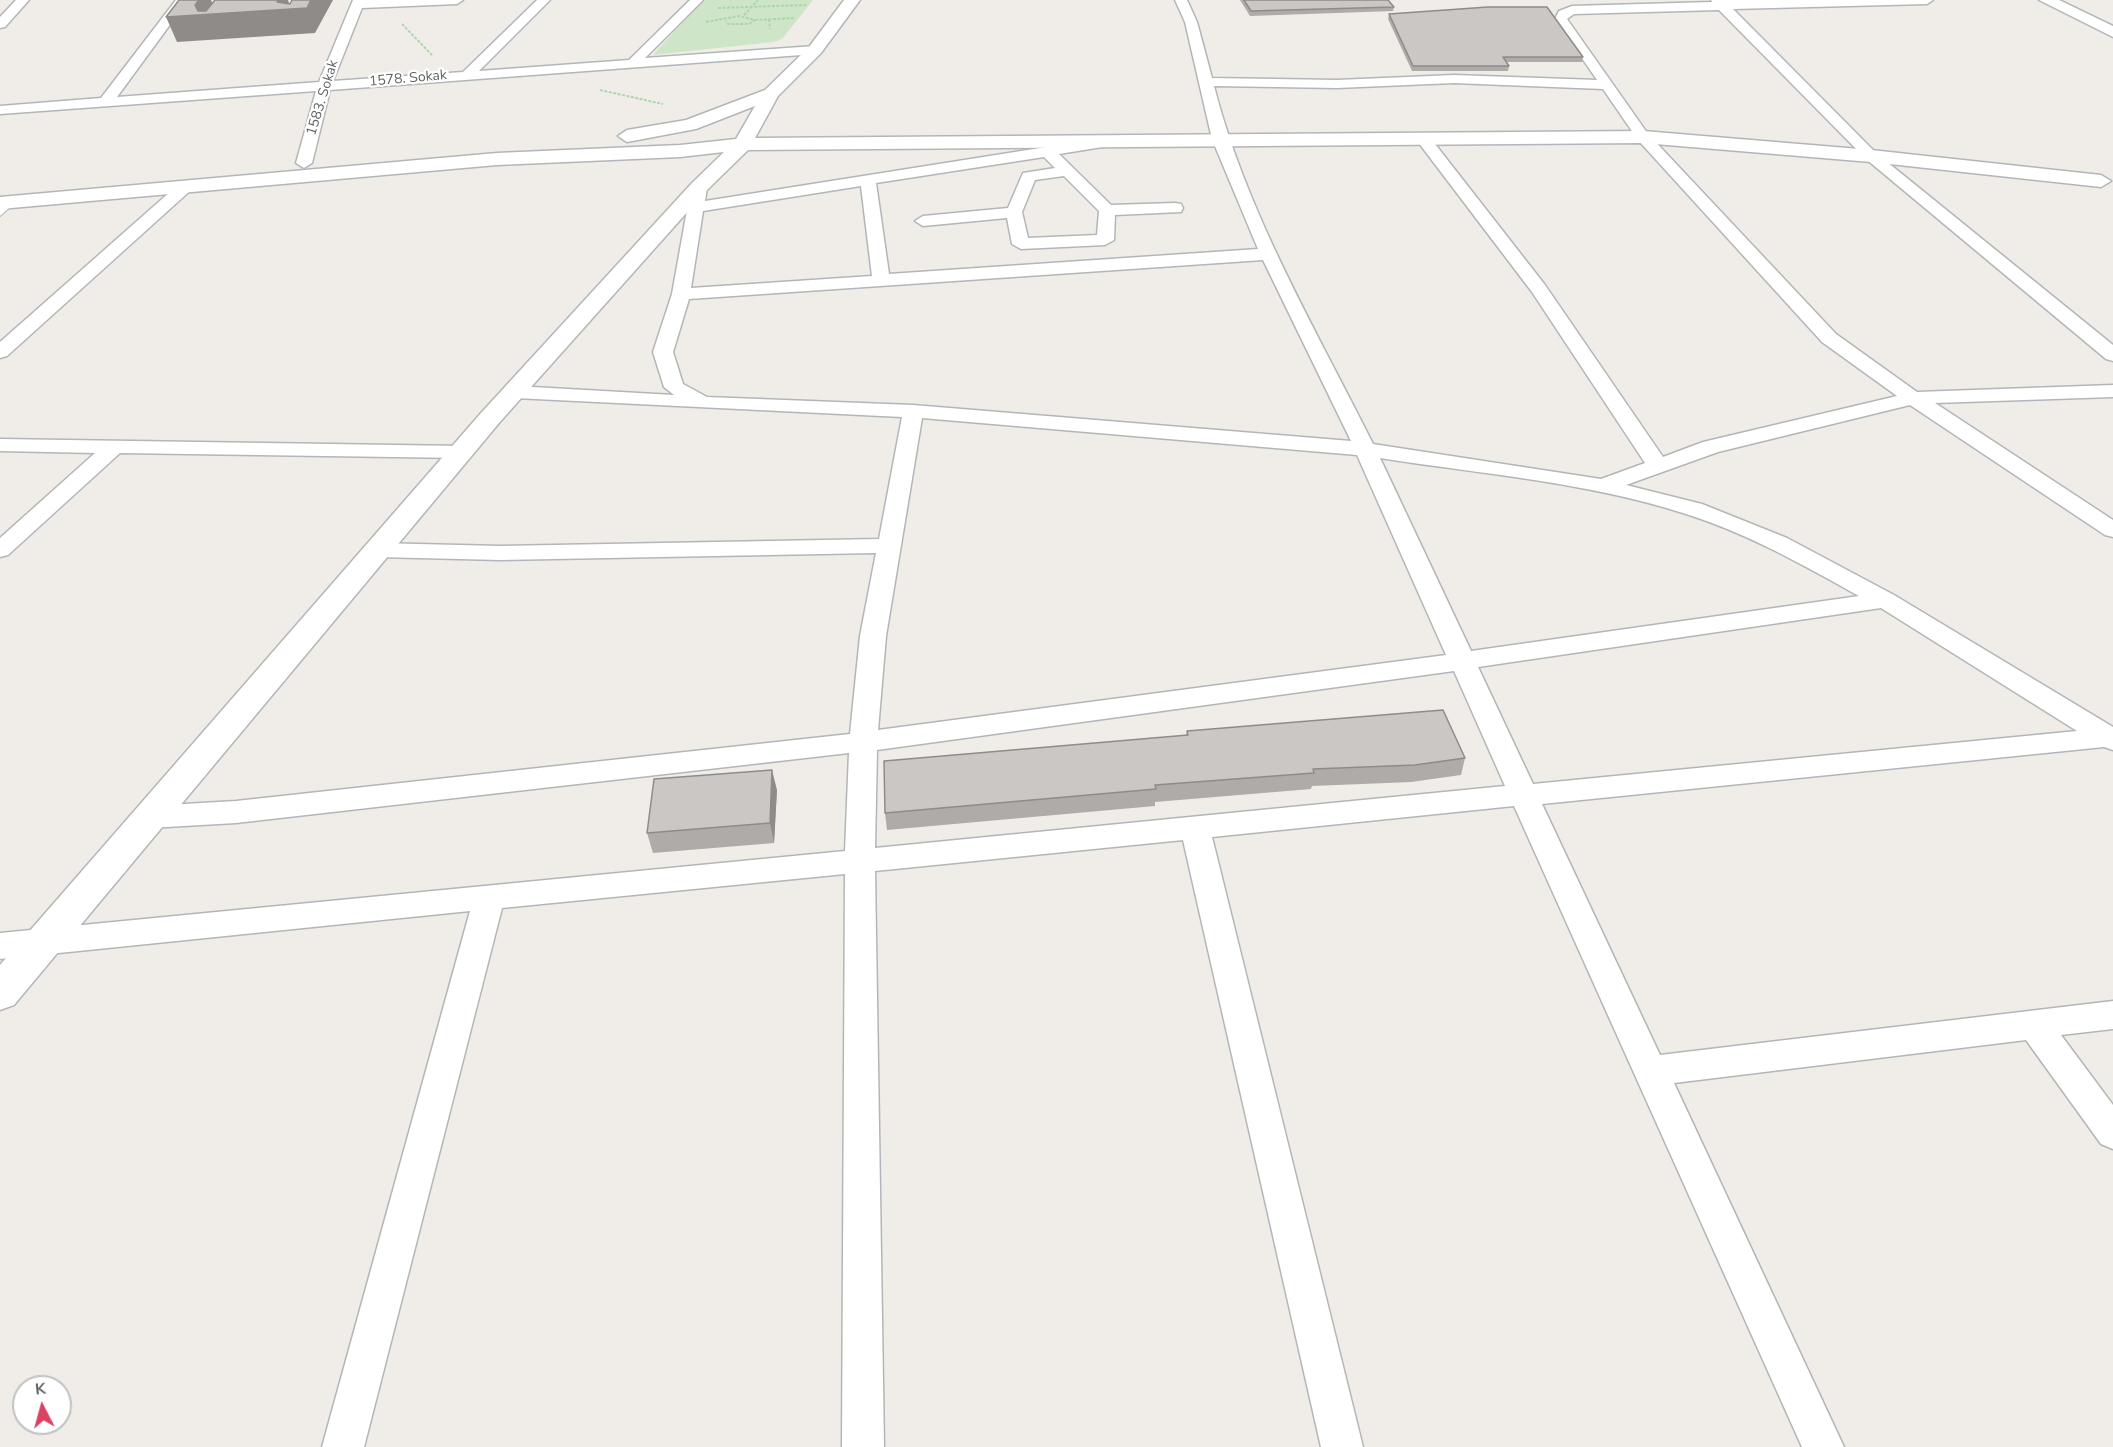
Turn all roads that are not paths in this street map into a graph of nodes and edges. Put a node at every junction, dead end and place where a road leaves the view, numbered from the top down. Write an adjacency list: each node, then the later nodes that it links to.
1 (23, 0): 14 (street)
2 (182, 0): 23 (street)
3 (457, 0): 11 (street)
4 (544, 0): 18 (street)
5 (697, 0): 17 (street)
6 (852, 0): 16 (street)
7 (1181, 0): 19 (street)
8 (1927, 0): 12 (street)
9 (2047, 0): 15 (street)
10 (2075, 0): 13 (street)
11 (358, 3): 21 (street, 1583. Sokak)
12 (1720, 3): 20 (street); 32 (street)
13 (2113, 17)
14 (0, 24)
15 (2113, 32)
16 (815, 50): 17 (street, 1578. Sokak); 22 (street)
17 (634, 62): 18 (street, 1578. Sokak)
18 (468, 74): 21 (street, 1578. Sokak)
19 (1206, 82): 20 (street); 28 (street)
20 (1607, 85): 25 (street)
21 (324, 86): 23 (street, 1578. Sokak); 33 (street, 1583. Sokak)
22 (771, 94): 27 (street); 30 (street)
23 (105, 103): 24 (street, 1578. Sokak)
24 (0, 110)
25 (1643, 137): 26 (street); 32 (street); 51 (street)
26 (1423, 138): 28 (street); 58 (street)
27 (606, 140): 30 (street); 33 (street)
28 (1220, 140): 29 (street); 44 (street)
29 (1122, 141): 30 (street); 31 (street)
30 (743, 144): 37 (street); 38 (street)
31 (1048, 152): 34 (street); 35 (street)
32 (1871, 156): 36 (street); 48 (street)
33 (304, 163): 39 (street)
34 (1067, 171): 41 (street); 42 (street)
35 (868, 180): 38 (street); 45 (street)
36 (2109, 182)
37 (185, 187): 39 (street); 47 (street)
38 (698, 197): 46 (street); 50 (street)
39 (3, 201)
40 (1175, 208): 41 (street)
41 (1107, 210): 42 (street)
42 (1014, 212): 43 (street)
43 (923, 221)
44 (1269, 254): 45 (street); 56 (street)
45 (881, 279): 46 (street)
46 (681, 294): 52 (street)
47 (0, 352)
48 (2113, 355)
49 (2113, 391): 51 (street)
50 (515, 392): 52 (street); 57 (street)
51 (1913, 398): 58 (street); 60 (street)
52 (704, 403): 53 (street)
53 (913, 411): 56 (street); 61 (street)
54 (0, 445): 55 (street)
55 (113, 448): 57 (street); 62 (street)
56 (1365, 449): 59 (street); 65 (street)
57 (462, 452): 63 (street)
58 (1658, 466): 59 (street)
59 (1603, 486): 64 (street)
60 (2113, 530)
61 (889, 546): 63 (street); 67 (street)
62 (0, 550)
63 (377, 550): 69 (street)
64 (1885, 600): 65 (street); 66 (street)
65 (1462, 661): 67 (street); 68 (street)
66 (2111, 738): 68 (street)
67 (863, 741): 69 (street); 71 (street)
68 (1524, 795): 70 (street); 78 (street)
69 (149, 817): 73 (street)
70 (1196, 827): 71 (street); 82 (street)
71 (860, 861): 72 (street); 81 (street)
72 (489, 898): 73 (street); 80 (street)
73 (42, 942): 74 (street); 75 (street)
74 (0, 946)
75 (0, 993)
76 (2113, 1015): 77 (street)
77 (2036, 1027): 78 (street); 79 (street)
78 (1651, 1071): 83 (street)
79 (2113, 1133)
80 (343, 1447)
81 (863, 1447)
82 (1341, 1447)
83 (1823, 1447)

